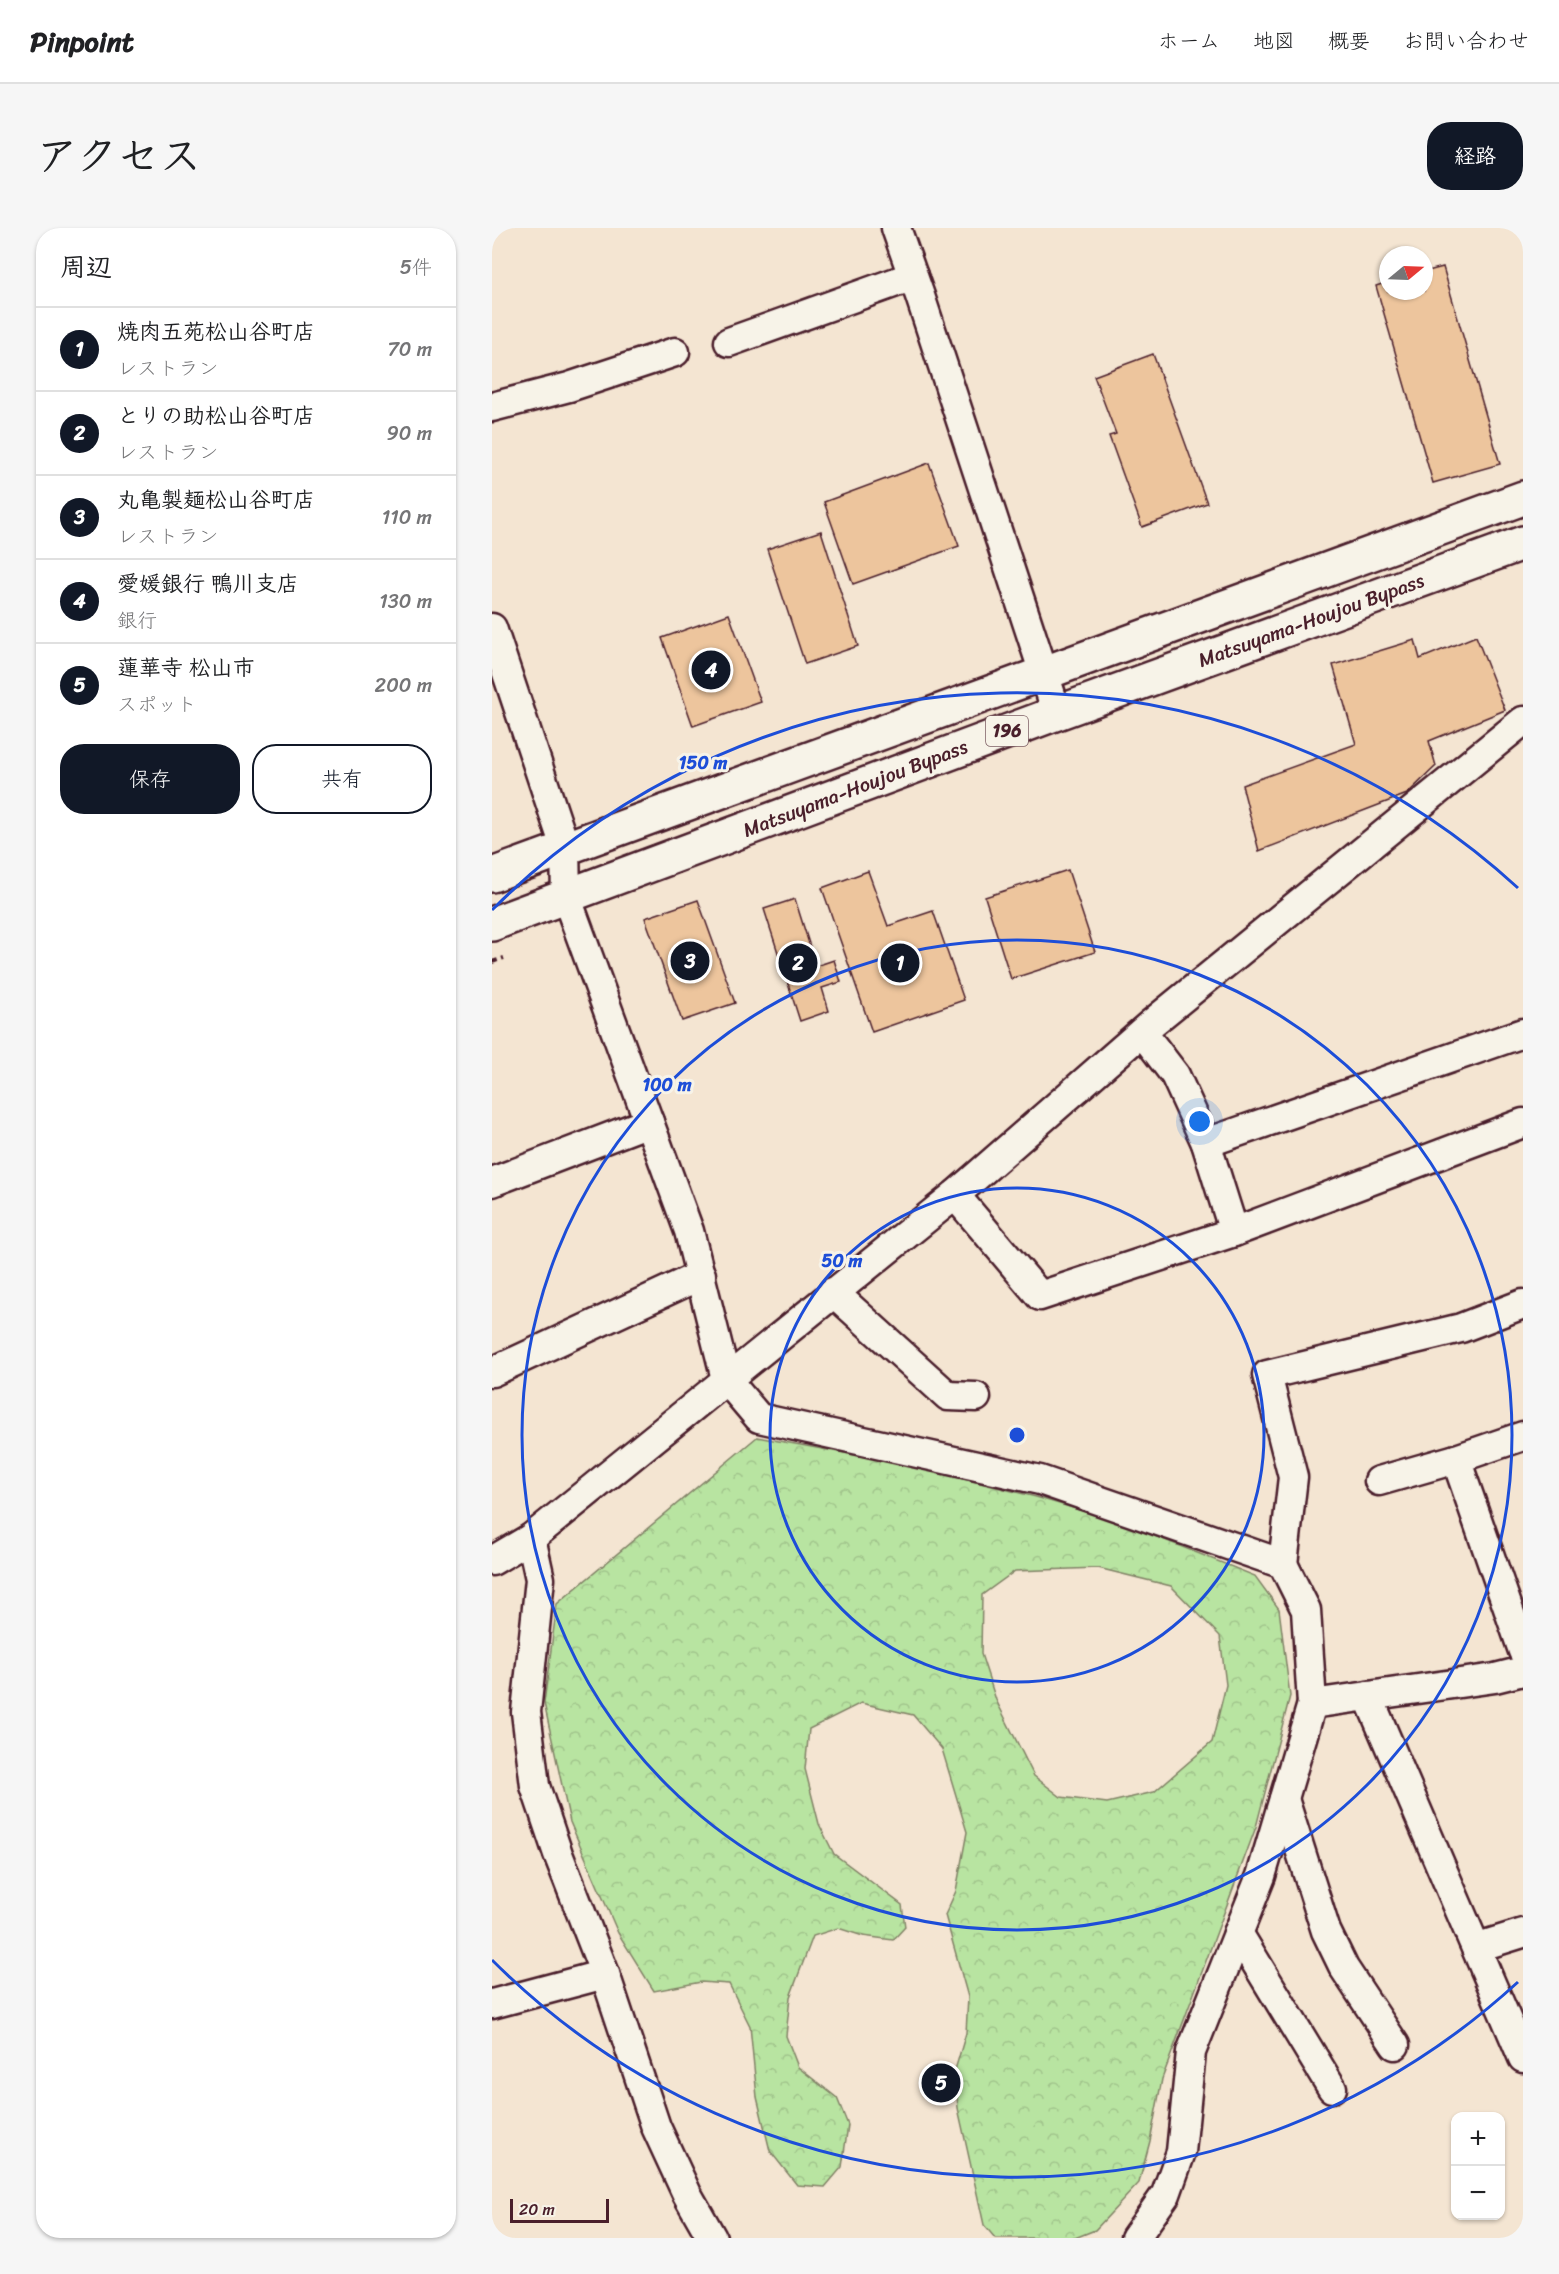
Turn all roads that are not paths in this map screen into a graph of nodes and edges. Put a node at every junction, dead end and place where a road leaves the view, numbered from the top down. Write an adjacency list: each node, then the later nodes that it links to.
1 (896, 228): 2 (street)
2 (913, 276): 3 (street); 9 (street)
3 (729, 342)
4 (675, 352): 5 (street)
5 (492, 407)
6 (1523, 498): 9 (highway, 196)
7 (1523, 543): 10 (highway, Matsuyama-Houjou Bypass / 196)
8 (492, 628): 12 (street)
9 (1044, 672): 10 (street); 12 (highway, 196)
10 (1057, 713): 14 (highway, Matsuyama-Houjou Bypass / 196)
11 (1523, 721): 16 (street)
12 (565, 847): 13 (highway, 196); 14 (street)
13 (492, 875)
14 (566, 896): 15 (highway, Matsuyama-Houjou Bypass / 196); 18 (street)
15 (492, 924)
16 (1142, 1032): 20 (street); 22 (street)
17 (1523, 1033): 20 (street)
18 (649, 1122): 21 (street); 24 (street)
19 (1523, 1123): 23 (street)
20 (1206, 1143): 23 (street)
21 (492, 1182)
22 (955, 1195): 23 (street); 25 (street)
23 (1234, 1232)
24 (701, 1275): 27 (street); 28 (street)
25 (833, 1292): 28 (street); 29 (street)
26 (1523, 1304): 35 (street)
27 (492, 1372)
28 (726, 1379): 33 (street); 35 (street)
29 (976, 1397)
30 (1523, 1436): 31 (street)
31 (1456, 1459): 32 (street); 36 (street)
32 (1379, 1481)
33 (531, 1538): 34 (street); 44 (street)
34 (492, 1561)
35 (1283, 1564): 39 (street)
36 (1523, 1651)
37 (1523, 1671): 38 (street)
38 (1368, 1696): 39 (street); 43 (street)
39 (1312, 1704): 40 (street)
40 (1284, 1799): 41 (street); 46 (street)
41 (1238, 1933): 48 (street); 50 (street)
42 (1523, 1933): 43 (street)
43 (1478, 1947): 47 (street)
44 (605, 1974): 45 (street); 49 (street)
45 (492, 2004)
46 (1395, 2045)
47 (1523, 2058)
48 (1332, 2088)
49 (712, 2238)
50 (1135, 2238)

